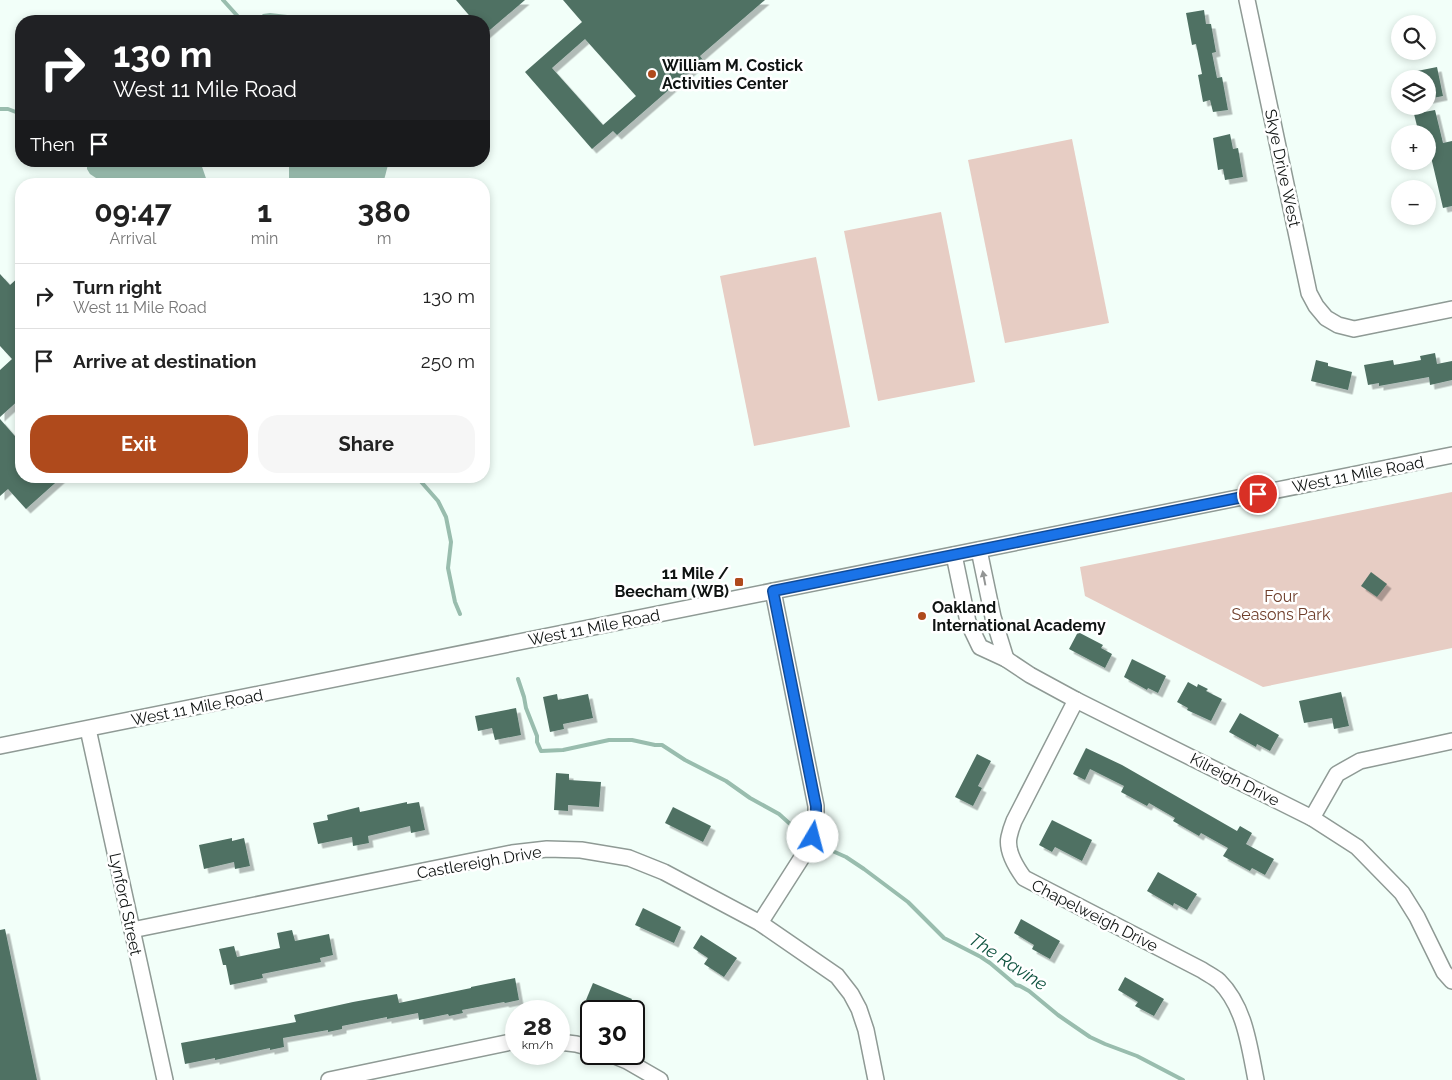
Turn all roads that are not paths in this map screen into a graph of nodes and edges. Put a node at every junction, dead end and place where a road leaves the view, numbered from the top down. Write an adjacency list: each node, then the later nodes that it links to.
1 (1247, 0): 2 (street, Skye Drive West)
2 (1452, 309)
3 (1452, 455): 4 (street, West 11 Mile Road)
4 (979, 550): 5 (street, West 11 Mile Road); 7 (street, one-way to 4)
5 (954, 555): 6 (street, West 11 Mile Road); 7 (street, Kilreigh Drive)
6 (773, 591): 9 (street, West 11 Mile Road); 13 (street)
7 (1006, 659): 8 (street, Kilreigh Drive)
8 (1076, 700): 12 (street, Kilreigh Drive); 23 (street, Chapelweigh Drive)
9 (88, 729): 11 (street, West 11 Mile Road); 14 (street, Lynford Street)
10 (1452, 741): 12 (street)
11 (0, 746)
12 (1312, 818): 15 (street, Kilreigh Drive)
13 (760, 923): 14 (street, Castlereigh Drive); 22 (street, Castlereigh Drive)
14 (132, 930): 19 (street, Lynford Street)
15 (1452, 981)
16 (505, 1045): 18 (street)
17 (634, 1065): 21 (street)
18 (380, 1075): 20 (street)
19 (165, 1080)
20 (329, 1080)
21 (660, 1080)
22 (876, 1080)
23 (1256, 1080)

